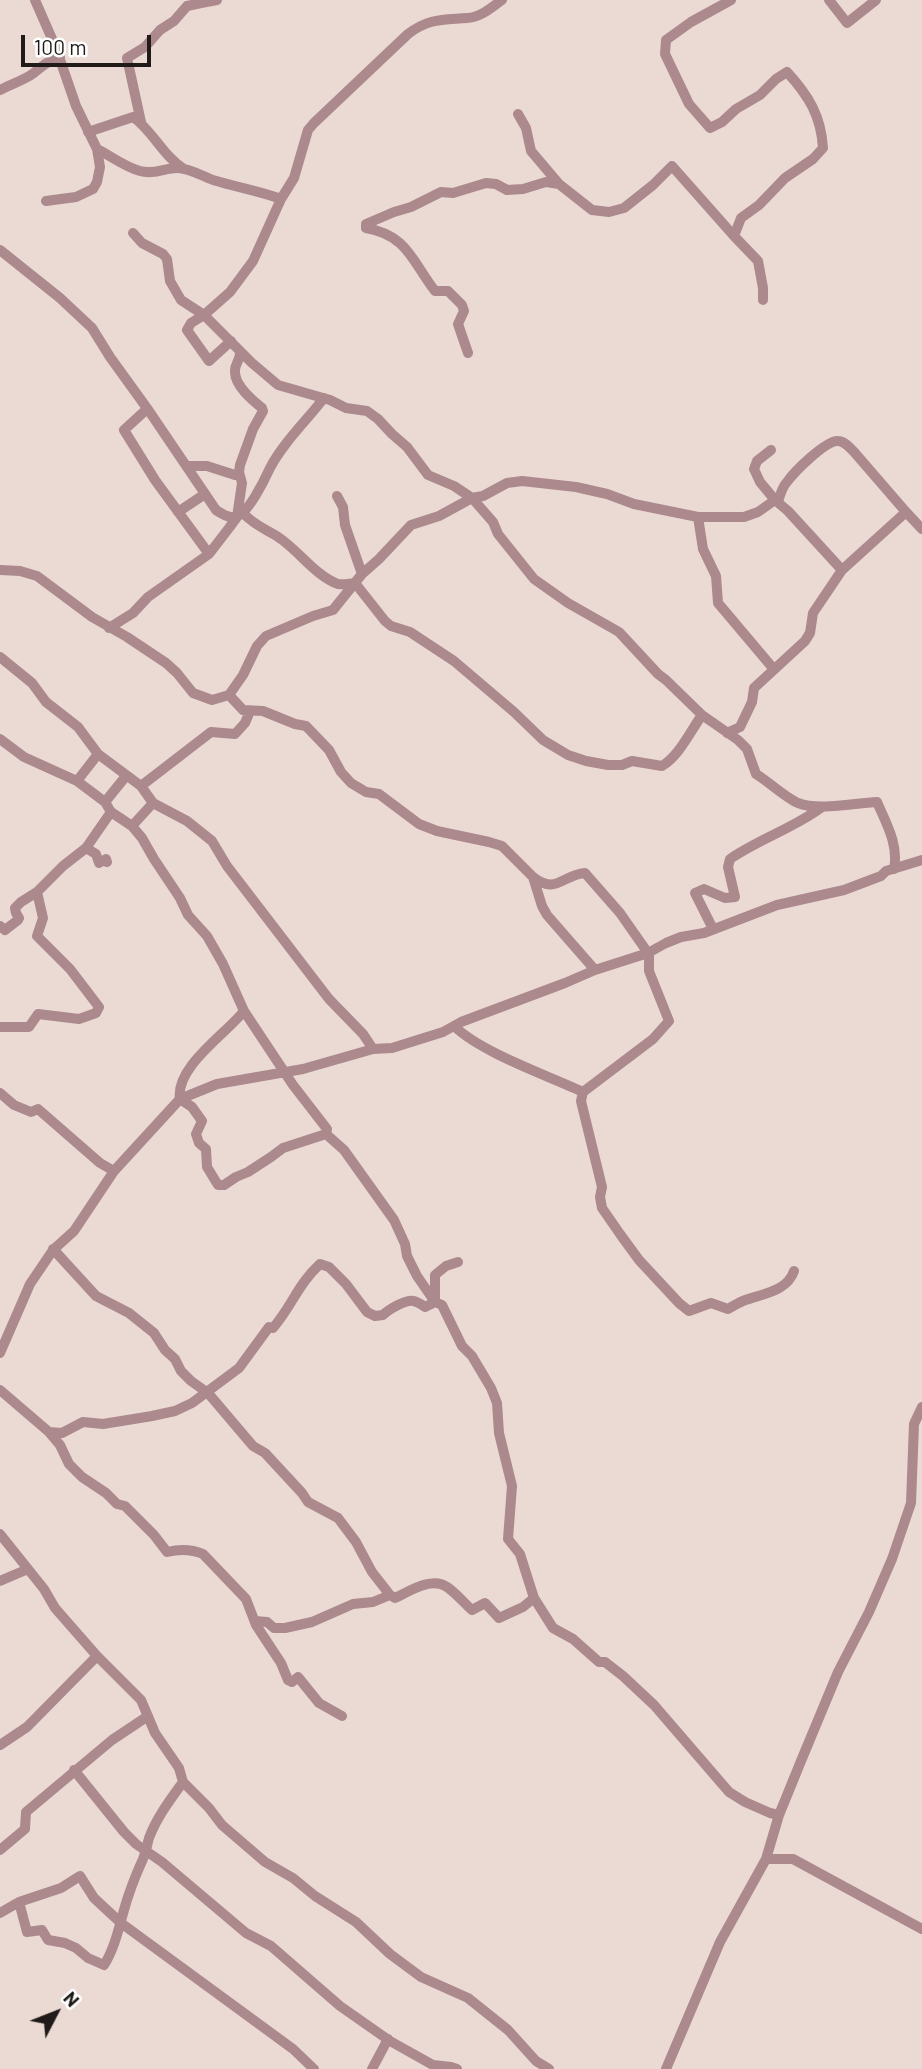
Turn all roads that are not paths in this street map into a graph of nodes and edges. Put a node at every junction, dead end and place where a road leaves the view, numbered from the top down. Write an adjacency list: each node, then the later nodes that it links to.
1 (35, 0): 8 (street)
2 (217, 0): 7 (street)
3 (502, 0): 16 (street)
4 (731, 0): 19 (street)
5 (829, 0): 6 (street)
6 (876, 0)
7 (199, 1): 11 (street)
8 (60, 57): 9 (street); 12 (street)
9 (0, 90)
10 (518, 114): 15 (street)
11 (141, 122): 12 (street); 14 (street)
12 (89, 132): 13 (street)
13 (97, 149): 14 (street); 17 (street)
14 (185, 170): 16 (street)
15 (559, 184): 19 (street); 25 (street)
16 (281, 199): 22 (street)
17 (46, 201)
18 (132, 233): 22 (street)
19 (734, 236): 21 (street)
20 (0, 250): 27 (street)
21 (763, 300)
22 (204, 315): 23 (street); 23 (street)
23 (231, 341): 24 (street)
24 (240, 351): 26 (street); 30 (street)
25 (468, 354)
26 (324, 398): 33 (street); 37 (street)
27 (147, 409): 29 (street); 35 (street)
28 (771, 450): 34 (street)
29 (187, 466): 30 (street); 31 (street)
30 (239, 472): 37 (street)
31 (205, 494): 35 (street); 37 (street)
32 (337, 496): 43 (street)
33 (472, 498): 38 (street); 43 (street); 50 (street)
34 (776, 501): 36 (street); 38 (street); 42 (street)
35 (178, 512): 40 (street)
36 (906, 512): 39 (street); 42 (street)
37 (240, 515): 40 (street); 44 (street)
38 (698, 517): 47 (street)
39 (922, 529)
40 (209, 554): 45 (street)
41 (0, 569): 45 (street)
42 (842, 570): 47 (street)
43 (362, 573): 44 (street)
44 (355, 583): 48 (street); 50 (street)
45 (109, 628): 48 (street)
46 (0, 657): 53 (street)
47 (776, 668): 51 (street)
48 (229, 695): 49 (street)
49 (250, 711): 56 (street); 66 (street)
50 (702, 715): 51 (street)
51 (727, 733): 59 (street)
52 (0, 739): 55 (street)
53 (98, 754): 54 (street); 55 (street)
54 (126, 776): 56 (street); 57 (street)
55 (76, 781): 57 (street)
56 (141, 786): 58 (street)
57 (105, 802): 60 (street)
58 (153, 803): 61 (street); 75 (street)
59 (822, 806): 65 (street); 69 (street)
60 (111, 812): 61 (street); 62 (street)
61 (132, 826): 72 (street)
62 (86, 848): 64 (street); 67 (street)
63 (922, 860): 65 (street)
64 (107, 862)
65 (894, 869): 69 (street)
66 (533, 877): 70 (street); 71 (street)
67 (37, 892): 68 (street); 74 (street)
68 (0, 926)
69 (713, 929): 70 (street)
70 (648, 953): 71 (street); 77 (street)
71 (594, 970): 73 (street)
72 (244, 1011): 76 (street); 79 (street)
73 (454, 1026): 75 (street); 77 (street)
74 (0, 1027)
75 (373, 1049): 76 (street)
76 (285, 1072): 79 (street); 80 (street)
77 (583, 1092): 84 (street)
78 (0, 1093): 81 (street)
79 (180, 1099): 80 (street); 81 (street)
80 (326, 1133): 85 (street)
81 (114, 1171): 82 (street)
82 (53, 1249): 86 (street); 88 (street)
83 (458, 1262): 85 (street)
84 (794, 1271)
85 (435, 1302): 88 (street); 95 (street)
86 (0, 1353)
87 (0, 1390): 90 (street)
88 (208, 1392): 90 (street); 94 (street)
89 (922, 1407): 103 (street)
90 (49, 1432): 96 (street)
91 (0, 1534): 92 (street)
92 (28, 1569): 93 (street); 97 (street)
93 (0, 1581)
94 (390, 1595): 95 (street); 96 (street)
95 (534, 1598): 103 (street)
96 (255, 1621): 99 (street)
97 (97, 1656): 98 (street); 100 (street)
98 (148, 1716): 101 (street); 102 (street)
99 (342, 1716)
100 (0, 1745)
101 (74, 1770): 104 (street); 105 (street)
102 (183, 1782): 105 (street); 115 (street)
103 (779, 1815): 106 (street)
104 (0, 1850)
105 (146, 1851): 109 (street); 111 (street)
106 (766, 1860): 110 (street); 116 (street)
107 (19, 1902): 108 (street); 109 (street); 109 (street)
108 (0, 1913)
109 (121, 1923): 112 (street)
110 (922, 1929)
111 (388, 2039): 113 (street); 114 (street)
112 (314, 2069)
113 (372, 2069)
114 (457, 2069)
115 (549, 2069)
116 (666, 2069)

